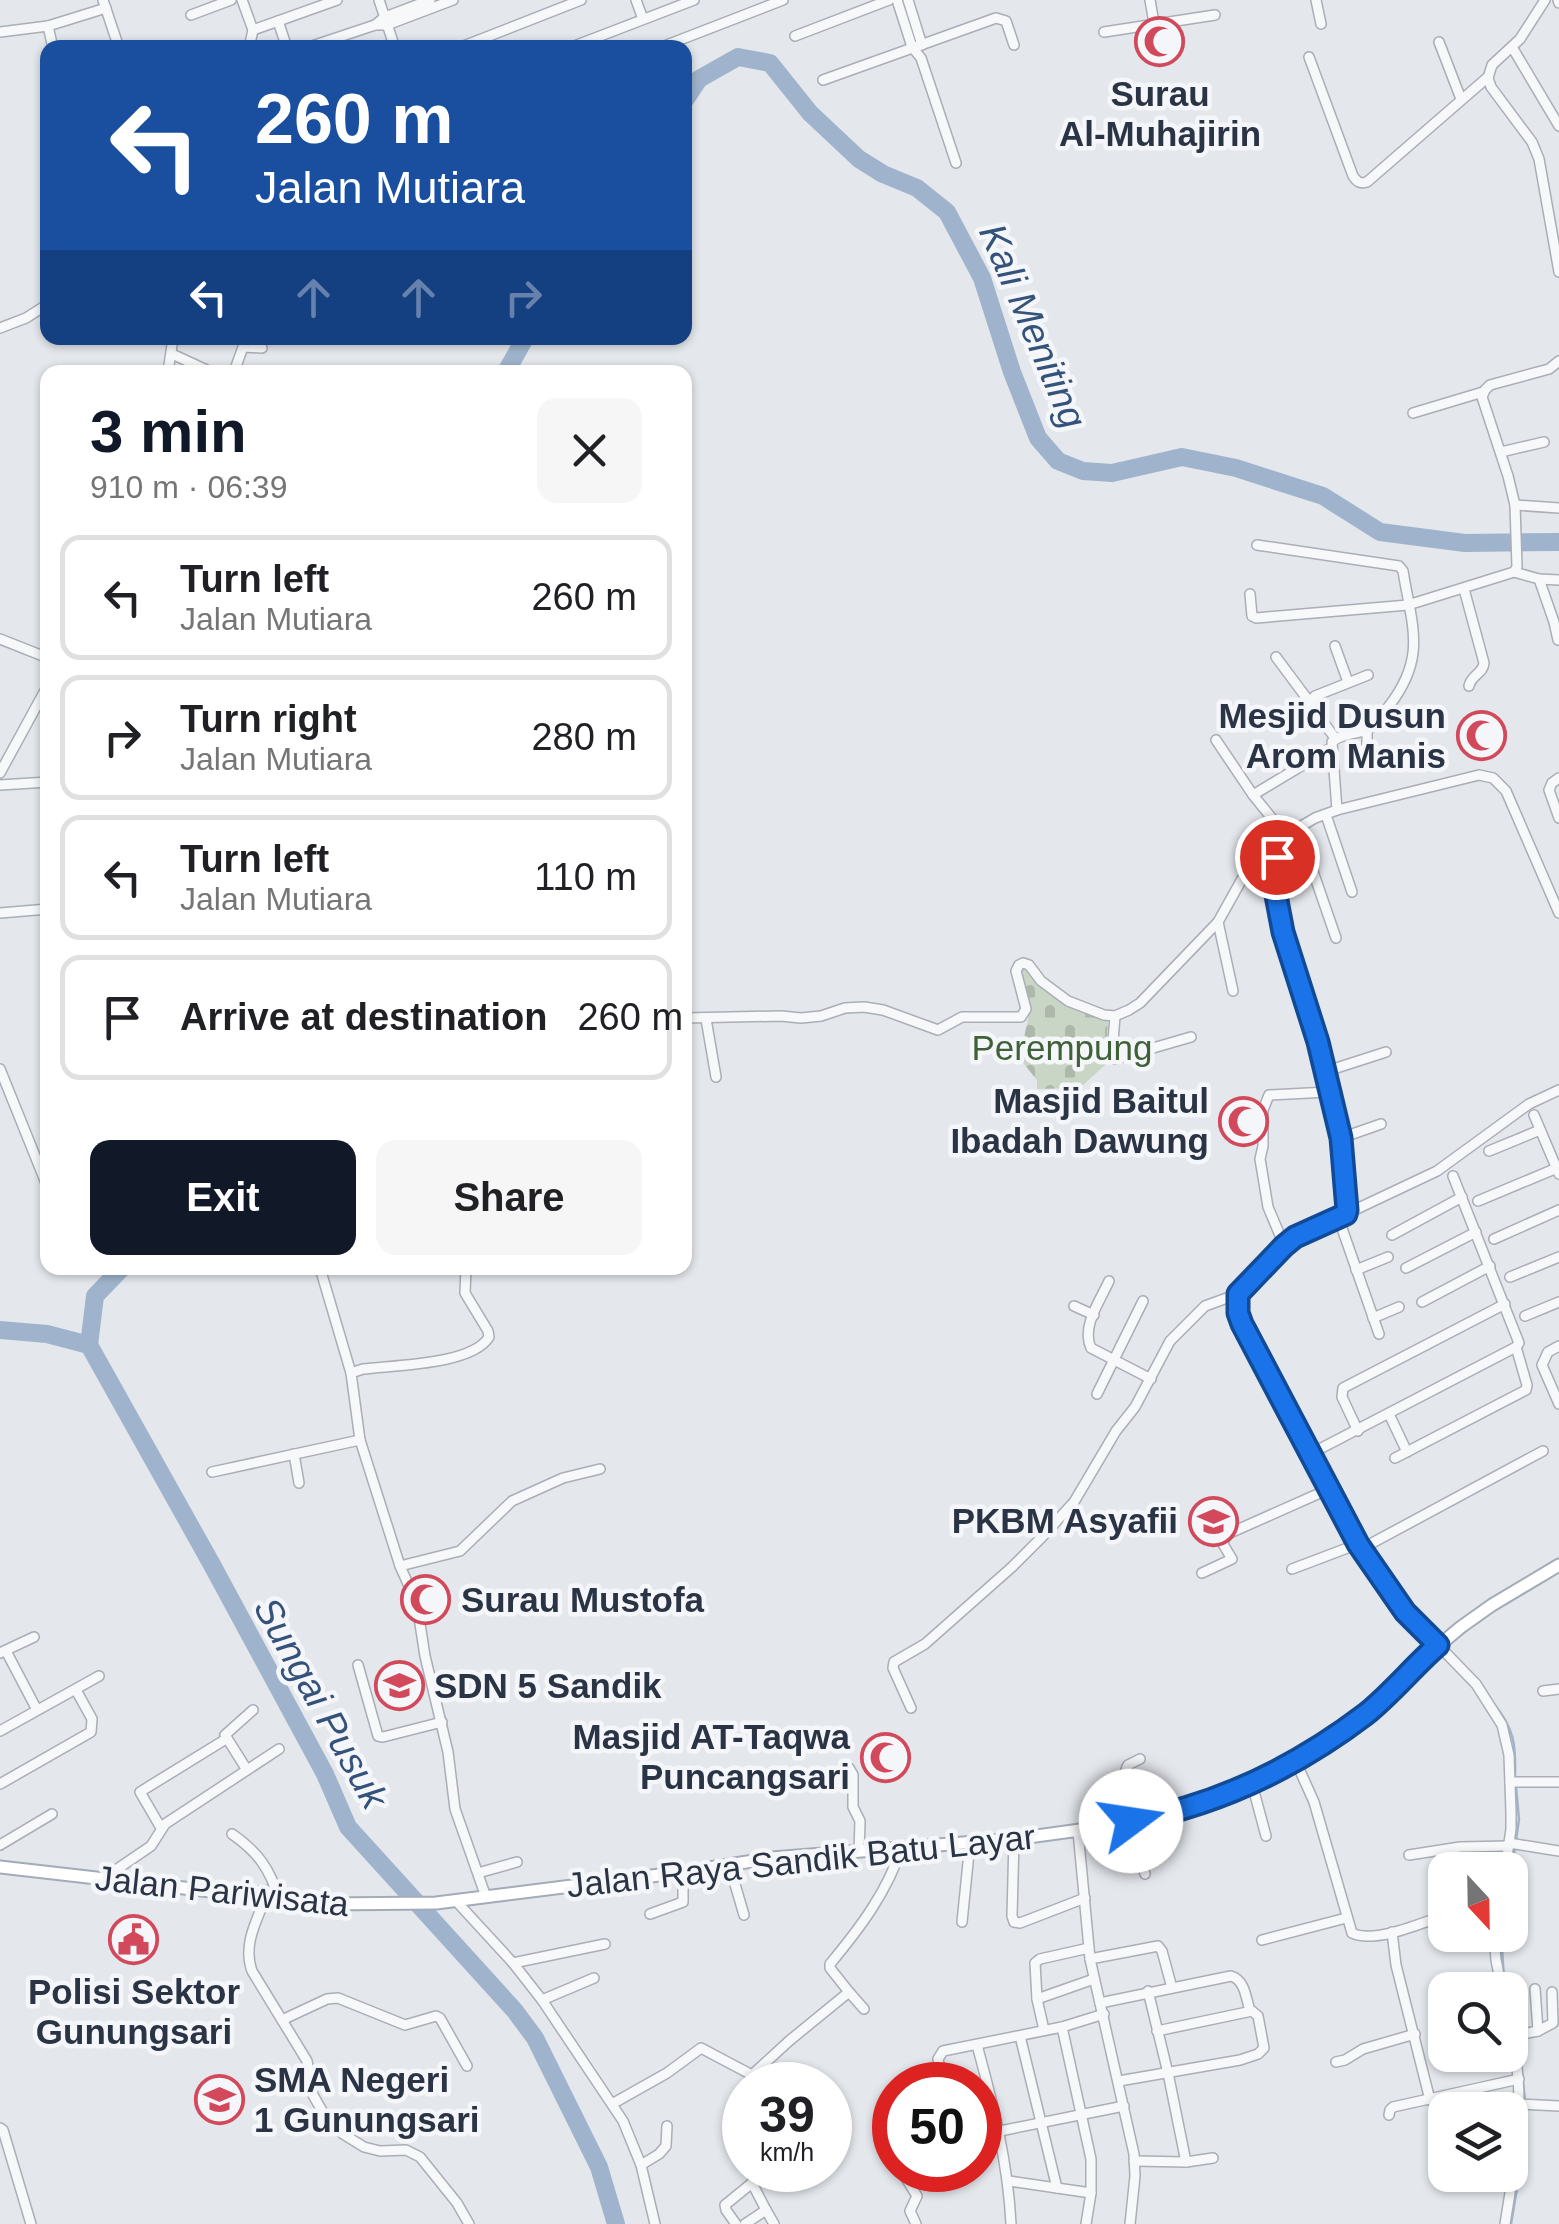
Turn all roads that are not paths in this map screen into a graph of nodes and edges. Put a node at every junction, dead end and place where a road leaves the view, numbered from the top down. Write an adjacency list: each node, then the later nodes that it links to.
1 (231, 0): 18 (street)
2 (242, 0): 26 (street)
3 (337, 0): 21 (street)
4 (379, 0): 22 (street)
5 (430, 0): 22 (street)
6 (453, 0): 22 (street)
7 (581, 0): 36 (street)
8 (636, 0): 20 (street)
9 (694, 0): 20 (street)
10 (783, 0): 38 (street)
11 (889, 0): 29 (street)
12 (897, 0): 41 (street)
13 (908, 0): 41 (street)
14 (1150, 0): 23 (street)
15 (1316, 0): 24 (street)
16 (1545, 0): 42 (street)
17 (105, 4): 25 (street); 31 (street)
18 (191, 15)
19 (1216, 15): 23 (street)
20 (643, 20): 37 (street)
21 (278, 21): 26 (street); 33 (street)
22 (386, 21): 34 (street); 35 (street)
23 (1154, 23): 28 (street)
24 (1322, 24)
25 (48, 26): 27 (street); 30 (street)
26 (253, 30): 32 (street)
27 (0, 32)
28 (1104, 32)
29 (795, 36)
30 (51, 40)
31 (116, 40)
32 (251, 40)
33 (284, 40)
34 (331, 40)
35 (392, 40)
36 (490, 40)
37 (590, 40)
38 (680, 40)
39 (1439, 42): 46 (street)
40 (1014, 45): 41 (street)
41 (917, 46): 45 (street); 48 (street)
42 (1512, 48): 44 (street); 47 (street)
43 (1308, 58): 46 (street)
44 (1488, 77): 46 (street); 49 (street)
45 (822, 80)
46 (1461, 100)
47 (1559, 126)
48 (956, 162)
49 (1559, 272)
50 (40, 309): 51 (street)
51 (0, 328)
52 (172, 345): 54 (street)
53 (262, 348): 58 (street)
54 (172, 354): 56 (street); 57 (street)
55 (1559, 361): 59 (street)
56 (170, 365)
57 (196, 365)
58 (237, 365)
59 (1484, 392): 60 (street); 62 (street)
60 (1413, 413)
61 (1544, 442): 62 (street)
62 (1500, 452): 63 (street)
63 (1516, 508): 64 (street); 66 (street)
64 (1559, 508)
65 (1257, 545): 71 (street)
66 (1515, 569): 67 (street); 69 (street)
67 (1539, 579): 68 (street); 73 (street)
68 (1559, 580)
69 (1464, 589): 71 (street); 79 (street)
70 (1250, 594): 71 (street)
71 (1408, 604): 82 (street)
72 (0, 639): 75 (street)
73 (1558, 640)
74 (1335, 646): 78 (street)
75 (40, 655)
76 (1276, 657): 81 (street)
77 (1368, 674): 78 (street)
78 (1348, 682): 81 (street)
79 (1469, 686)
80 (40, 700): 86 (street)
81 (1310, 704): 84 (street)
82 (1367, 730): 84 (street); 85 (street)
83 (1216, 740): 90 (street)
84 (1333, 743): 90 (street); 91 (street)
85 (1367, 747)
86 (0, 773)
87 (1559, 778): 93 (street)
88 (40, 782): 89 (street)
89 (0, 785)
90 (1253, 796): 95 (street)
91 (1338, 810): 92 (street); 100 (street)
92 (1326, 814): 94 (street); 97 (street)
93 (1559, 818)
94 (1298, 828): 95 (street); 102 (street)
95 (1287, 837): 96 (street)
96 (1270, 864): 101 (street); 110 (street)
97 (1352, 892)
98 (40, 910): 99 (street)
99 (0, 912)
100 (1559, 913)
101 (1218, 922): 103 (street); 104 (street)
102 (1336, 938)
103 (1233, 991)
104 (1115, 1016): 106 (street); 107 (street)
105 (692, 1018): 106 (street)
106 (706, 1018): 111 (street)
107 (1191, 1037)
108 (1386, 1052): 110 (street)
109 (0, 1068): 119 (street)
110 (1324, 1072): 113 (street)
111 (716, 1077)
112 (1559, 1090): 125 (street)
113 (1328, 1092): 117 (street); 129 (street)
114 (1534, 1116): 116 (street)
115 (1381, 1124): 117 (street)
116 (1540, 1130): 118 (street); 120 (street)
117 (1341, 1138): 125 (street)
118 (1489, 1152)
119 (40, 1168)
120 (1558, 1171): 123 (street)
121 (1454, 1176): 122 (street)
122 (1462, 1197): 126 (street); 127 (street)
123 (1478, 1201)
124 (1559, 1210): 128 (street)
125 (1342, 1215): 129 (street); 134 (street)
126 (1476, 1232): 132 (street); 133 (street)
127 (1392, 1234)
128 (1494, 1239)
129 (1284, 1246): 139 (street)
130 (1388, 1257): 134 (street)
131 (1559, 1257): 137 (street)
132 (1490, 1266): 141 (street); 143 (street)
133 (1406, 1268)
134 (1356, 1270): 148 (street)
135 (322, 1275): 153 (street)
136 (466, 1275): 153 (street)
137 (1510, 1277)
138 (1109, 1281): 146 (street)
139 (1238, 1294): 154 (street); 164 (street)
140 (1142, 1301): 152 (street)
141 (1422, 1302)
142 (1559, 1302): 147 (street)
143 (1505, 1304): 151 (street); 159 (street)
144 (1074, 1306): 146 (street)
145 (1399, 1308): 148 (street)
146 (1094, 1314): 152 (street)
147 (1525, 1316)
148 (1373, 1318): 149 (street)
149 (1379, 1334)
150 (1559, 1346): 155 (street)
151 (1516, 1347): 158 (street); 162 (street)
152 (1114, 1360): 154 (street); 156 (street)
153 (351, 1373): 160 (street)
154 (1151, 1379): 183 (street)
155 (1556, 1391): 157 (street)
156 (1098, 1394)
157 (1559, 1404)
158 (1389, 1414): 159 (street); 162 (street)
159 (1358, 1431): 164 (street)
160 (360, 1440): 163 (street); 171 (street)
161 (1543, 1450): 170 (street)
162 (1407, 1452): 165 (street)
163 (294, 1454): 167 (street); 168 (street)
164 (1310, 1454): 169 (street)
165 (1394, 1458)
166 (600, 1469): 171 (street)
167 (212, 1472)
168 (300, 1483)
169 (1330, 1489): 170 (street); 174 (street)
170 (1360, 1547): 173 (street); 176 (street)
171 (400, 1566): 186 (street)
172 (1559, 1566): 176 (main road, Jalan Raya Sandik Batu Layar)
173 (1292, 1569)
174 (1202, 1574)
175 (34, 1636): 177 (street)
176 (1438, 1645): 191 (main road, Jalan Raya Sandik Batu Layar); 195 (street)
177 (3, 1652): 184 (street)
178 (358, 1665): 186 (street)
179 (99, 1676): 181 (street)
180 (1559, 1689): 182 (street)
181 (76, 1690): 184 (street); 196 (street)
182 (1542, 1691)
183 (912, 1708)
184 (37, 1710): 187 (street)
185 (253, 1710): 188 (street)
186 (442, 1722): 217 (street)
187 (0, 1730)
188 (226, 1739): 193 (street); 200 (street)
189 (279, 1750): 193 (street)
190 (1140, 1759): 199 (street)
191 (1296, 1762): 197 (main road, Jalan Raya Sandik Batu Layar); 226 (street)
192 (844, 1768): 209 (street)
193 (247, 1770): 200 (street)
194 (1559, 1782): 195 (street)
195 (1515, 1783): 206 (street)
196 (0, 1784)
197 (1252, 1784): 199 (main road, Jalan Raya Sandik Batu Layar); 203 (street)
198 (52, 1814): 207 (street)
199 (1131, 1821): 201 (main road, Jalan Raya Sandik Batu Layar); 218 (street)
200 (161, 1828): 219 (street)
201 (1078, 1831): 204 (main road, Jalan Raya Sandik Batu Layar); 222 (street)
202 (232, 1834): 220 (street)
203 (1266, 1836)
204 (1014, 1839): 205 (main road, Jalan Raya Sandik Batu Layar); 222 (street)
205 (970, 1842): 208 (main road, Jalan Raya Sandik Batu Layar); 228 (street)
206 (1513, 1844): 210 (street); 211 (street); 212 (street)
207 (0, 1845)
208 (902, 1846): 209 (main road, Jalan Raya Sandik Batu Layar); 238 (street)
209 (859, 1850): 214 (main road, Jalan Raya Sandik Batu Layar)
210 (1559, 1851)
211 (1511, 1852)
212 (1408, 1855)
213 (517, 1862): 217 (street)
214 (730, 1864): 216 (main road, Jalan Raya Sandik Batu Layar); 225 (street)
215 (0, 1868): 219 (main road, Jalan Pariwisata)
216 (683, 1872): 221 (main road, Jalan Raya Sandik Batu Layar); 224 (street)
217 (478, 1873): 221 (street)
218 (1145, 1874)
219 (102, 1880): 220 (main road, Jalan Pariwisata)
220 (273, 1896): 223 (main road, Jalan Pariwisata); 247 (street)
221 (486, 1897): 223 (main road, Jalan Raya Sandik Batu Layar)
222 (1085, 1898): 232 (street)
223 (446, 1902): 233 (street)
224 (650, 1914)
225 (744, 1914)
226 (1346, 1918): 229 (street); 230 (street)
227 (1428, 1921): 229 (street)
228 (962, 1922)
229 (1392, 1932): 253 (street)
230 (1262, 1940)
231 (605, 1944): 233 (street)
232 (1090, 1953): 235 (street); 236 (street); 241 (street)
233 (513, 1963): 242 (street)
234 (594, 1978): 242 (street)
235 (1094, 1980): 241 (street); 243 (street)
236 (1172, 1988): 239 (street); 245 (street)
237 (1535, 1990): 252 (street)
238 (849, 1992): 244 (street); 257 (street)
239 (1148, 1992): 243 (street); 250 (street)
240 (1552, 1992): 252 (street)
241 (1037, 1999): 249 (street)
242 (542, 2000): 270 (street)
243 (1100, 2003): 246 (street)
244 (864, 2010)
245 (1250, 2011): 250 (street); 262 (street)
246 (1104, 2014): 248 (street); 265 (street)
247 (282, 2020): 261 (street); 292 (street)
248 (1062, 2027): 249 (street); 274 (street)
249 (1044, 2030): 254 (street)
250 (1157, 2031): 262 (street)
251 (1528, 2031): 252 (street)
252 (1538, 2031)
253 (1415, 2034): 260 (street); 266 (street)
254 (1020, 2036): 255 (street); 276 (street)
255 (977, 2044): 258 (street); 259 (street)
256 (727, 2062): 270 (street)
257 (765, 2062)
258 (938, 2062)
259 (982, 2062)
260 (1336, 2062)
261 (467, 2066)
262 (1168, 2072): 265 (street); 283 (street)
263 (1519, 2072): 264 (street)
264 (1520, 2079): 267 (street); 268 (street)
265 (1119, 2081): 272 (street)
266 (1428, 2092)
267 (1464, 2092)
268 (1521, 2092)
269 (1428, 2100): 275 (street)
270 (612, 2104): 284 (street)
271 (1528, 2105): 273 (street)
272 (1124, 2106): 274 (street); 282 (street)
273 (1559, 2106)
274 (1080, 2114): 276 (street); 289 (street)
275 (1389, 2115)
276 (1040, 2122): 279 (street); 286 (street)
277 (666, 2126): 284 (street)
278 (0, 2128): 291 (street)
279 (1002, 2130)
280 (1002, 2142): 285 (street)
281 (1213, 2158): 283 (street)
282 (1134, 2160): 283 (street); 300 (street)
283 (1186, 2162)
284 (641, 2165): 293 (street)
285 (1009, 2182): 286 (street); 298 (street)
286 (1057, 2188): 289 (street)
287 (915, 2192): 297 (street)
288 (1510, 2192): 301 (street)
289 (1091, 2193): 299 (street)
290 (766, 2210): 294 (street); 295 (street); 296 (street)
291 (31, 2224)
292 (470, 2224)
293 (656, 2224)
294 (736, 2224)
295 (745, 2224)
296 (774, 2224)
297 (916, 2224)
298 (1011, 2224)
299 (1086, 2224)
300 (1130, 2224)
301 (1505, 2224)

